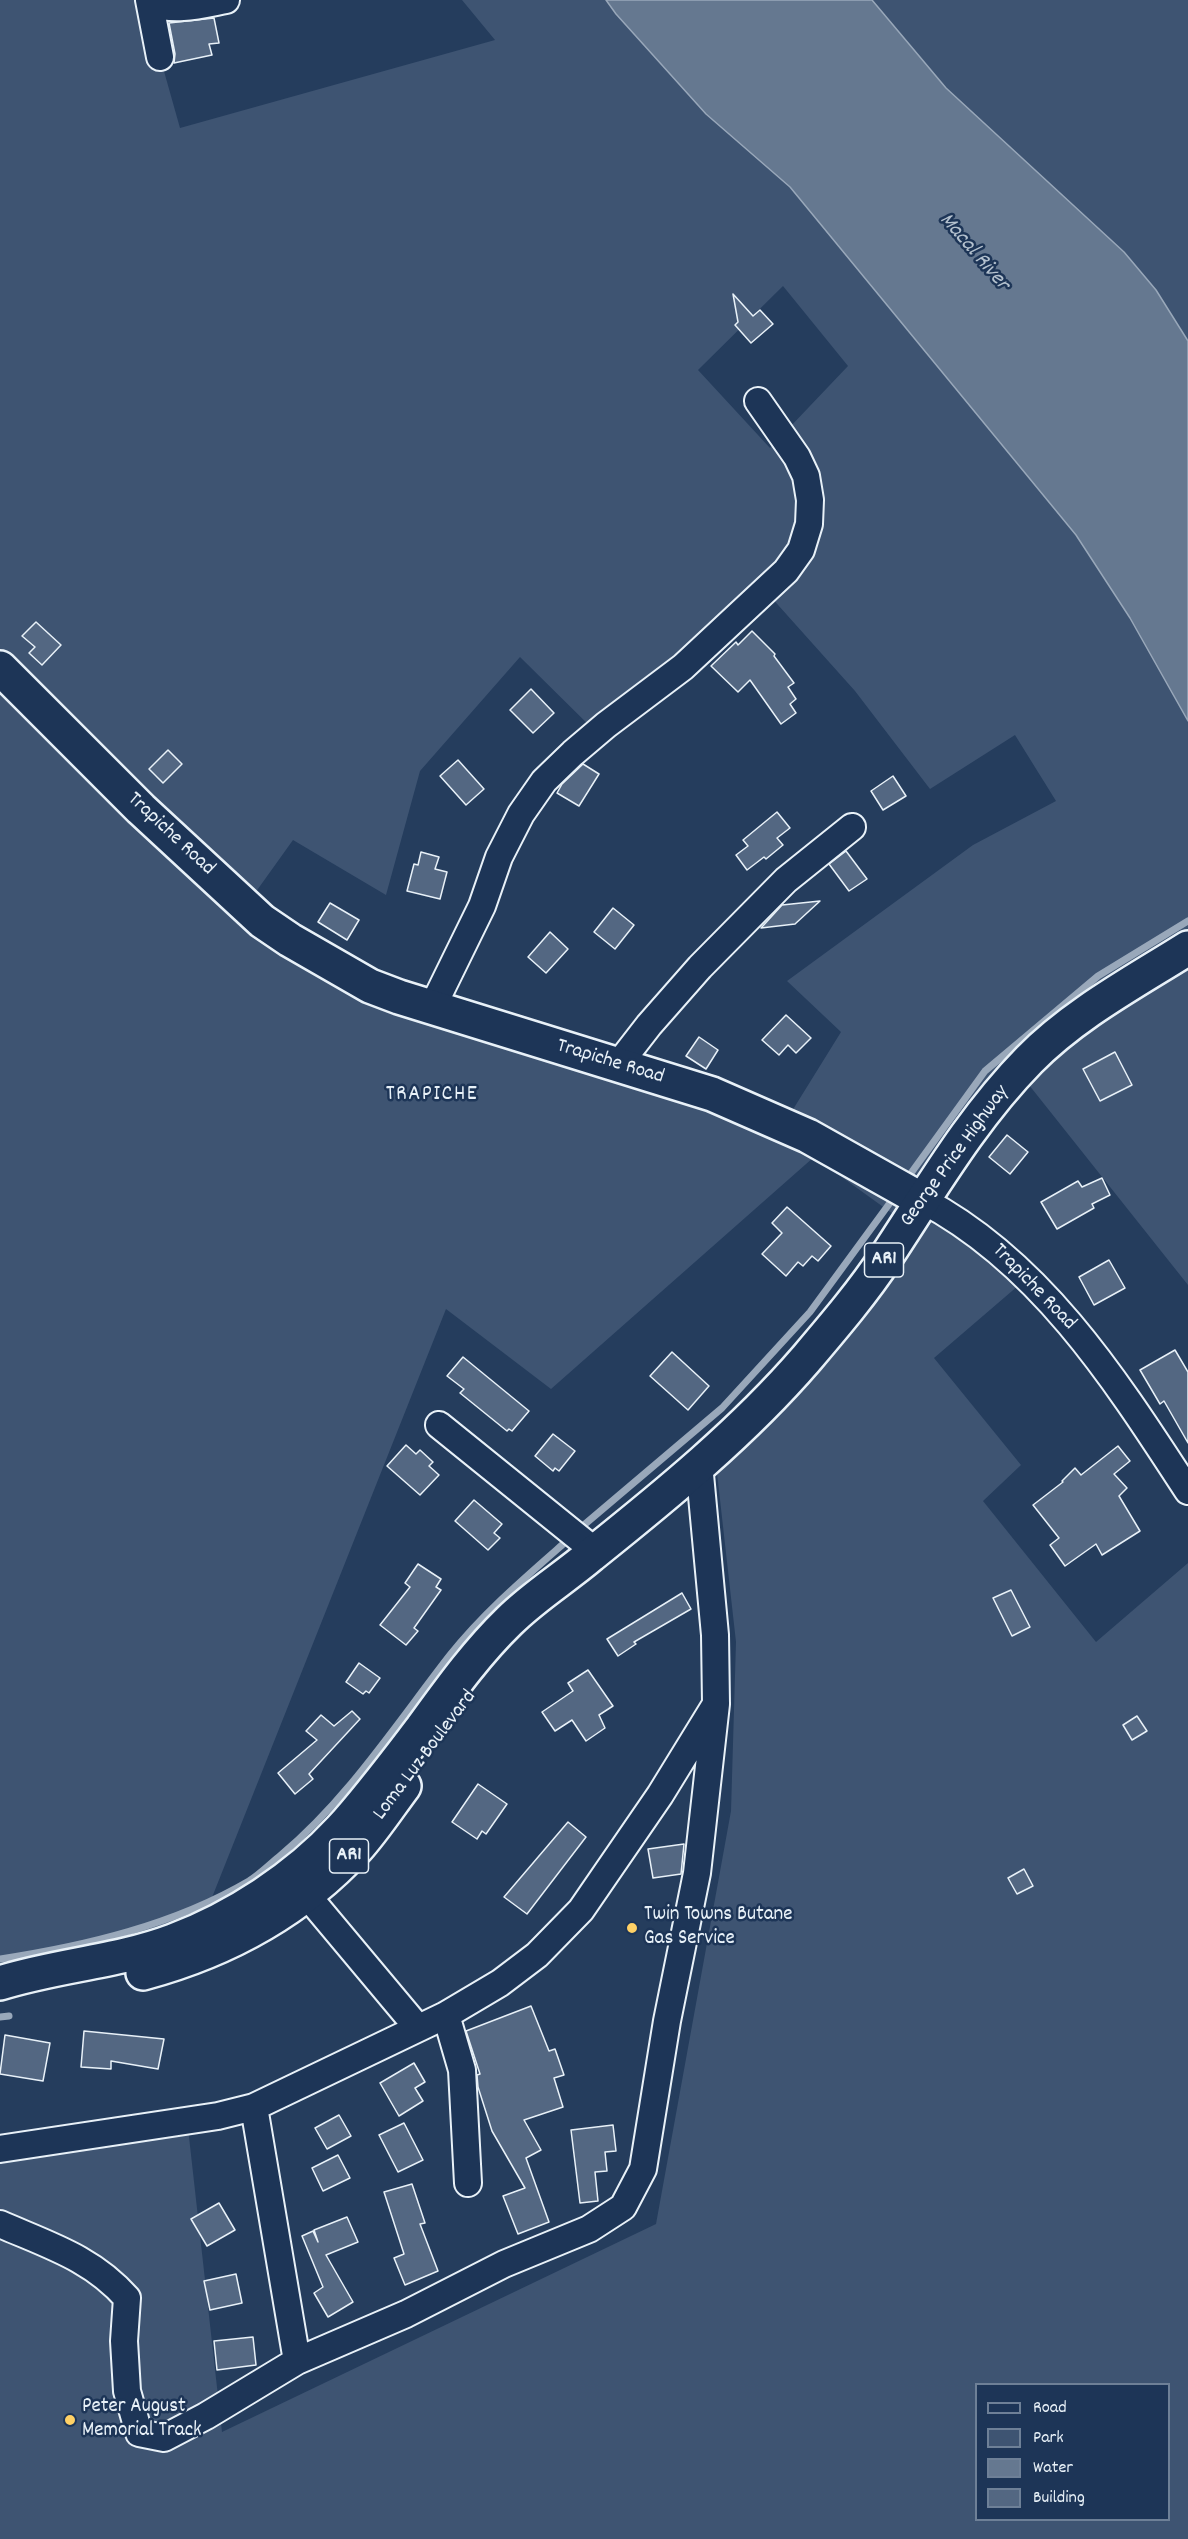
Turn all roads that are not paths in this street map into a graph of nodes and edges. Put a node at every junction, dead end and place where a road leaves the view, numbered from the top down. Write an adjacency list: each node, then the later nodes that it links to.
1 (226, 0): 2 (street)
2 (149, 2): 3 (street)
3 (160, 57)
4 (758, 401): 8 (street)
5 (0, 668): 8 (main road, Trapiche Road)
6 (852, 827): 9 (street)
7 (1178, 954): 10 (main road, George Price Highway / AR1)
8 (432, 1008): 9 (main road, Trapiche Road)
9 (618, 1065): 10 (main road, Trapiche Road)
10 (922, 1200): 12 (main road, George Price Highway / AR1); 13 (street, Trapiche Road)
11 (439, 1425): 14 (street)
12 (699, 1464): 14 (main road, George Price Highway / AR1); 15 (street)
13 (1188, 1491)
14 (593, 1554): 16 (main road, Loma Luz Boulevard / AR1)
15 (716, 1704): 19 (street); 25 (street)
16 (298, 1884): 17 (main road, AR1); 18 (main road, Loma Luz Boulevard / AR1); 20 (street)
17 (0, 1983)
18 (0, 1993)
19 (446, 2015): 20 (street); 23 (street)
20 (418, 2028): 21 (street)
21 (254, 2108): 22 (street); 25 (street)
22 (0, 2149)
23 (468, 2183)
24 (0, 2224): 25 (street)
25 (297, 2361)

